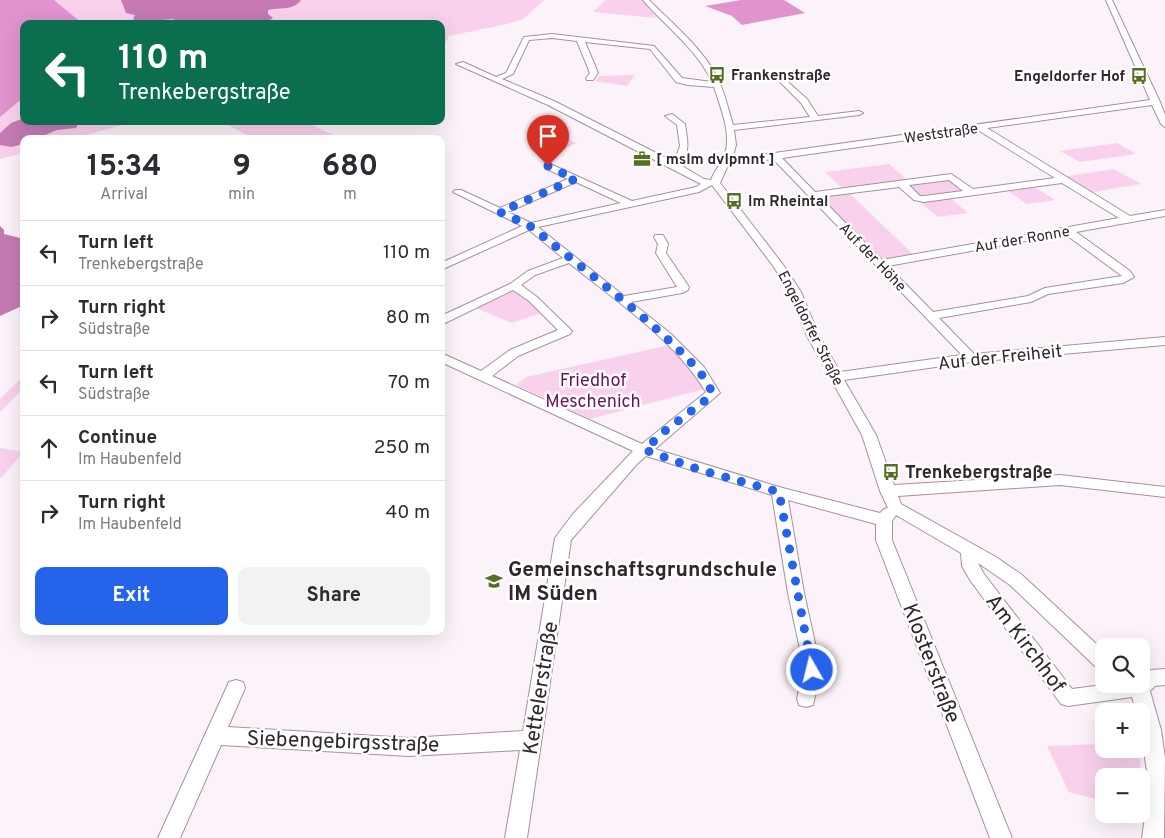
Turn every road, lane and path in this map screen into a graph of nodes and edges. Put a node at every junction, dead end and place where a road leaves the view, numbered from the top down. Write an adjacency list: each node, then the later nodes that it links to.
1 (646, 0): 8 (street)
2 (1108, 0): 9 (street)
3 (580, 40): 6 (street); 7 (street); 8 (street)
4 (460, 64): 7 (street)
5 (780, 77): 12 (street)
6 (590, 78)
7 (496, 79): 17 (street)
8 (717, 85): 15 (street)
9 (1156, 102): 13 (street); 14 (street, Weststraße)
10 (859, 113): 12 (street)
11 (669, 116): 17 (street)
12 (816, 119): 15 (street)
13 (1165, 124)
14 (979, 127): 16 (street, Weststraße); 21 (street)
15 (730, 128): 18 (street)
16 (775, 156): 18 (street, Weststraße); 26 (street, Auf der Höhe)
17 (671, 163): 22 (street)
18 (726, 163): 22 (street)
19 (548, 166): 20 (street)
20 (575, 179): 27 (street); 28 (street)
21 (1062, 180): 25 (street); 30 (street)
22 (712, 183): 27 (street); 45 (street, Engeldorfer Straße)
23 (901, 184): 25 (street); 25 (street); 26 (street)
24 (458, 192): 28 (street)
25 (972, 193)
26 (812, 194): 35 (street, Auf der Höhe)
27 (632, 204): 31 (street)
28 (500, 212): 31 (street)
29 (1165, 214): 30 (street, Auf der Ronne)
30 (1129, 220): 32 (street, Auf der Ronne)
31 (530, 226): 34 (street); 36 (street)
32 (1068, 231): 35 (street, Auf der Ronne); 39 (street)
33 (659, 237): 38 (street)
34 (571, 260): 37 (street); 38 (street)
35 (880, 264): 39 (street, Auf der Höhe)
36 (445, 265)
37 (514, 286): 40 (street); 44 (street)
38 (621, 300): 46 (street, Kettelerstraße)
39 (930, 316): 42 (street, Auf der Höhe)
40 (445, 319)
41 (1165, 341): 42 (street, Auf der Freiheit)
42 (971, 358): 45 (street, Auf der Freiheit)
43 (445, 359): 44 (street)
44 (484, 376): 46 (street)
45 (835, 377): 47 (street, Engeldorfer Straße)
46 (645, 450): 48 (street); 61 (street, Kettelerstraße)
47 (888, 491): 49 (street); 50 (street)
48 (779, 492): 51 (street); 59 (street)
49 (1165, 492)
50 (896, 508): 51 (street); 52 (street)
51 (884, 520): 64 (street, Klosterstraße)
52 (970, 550): 53 (street); 57 (street, Am Kirchhof)
53 (1095, 655)
54 (1165, 677): 55 (street)
55 (1150, 679)
56 (236, 688): 60 (street)
57 (1097, 693)
58 (1139, 693): 65 (street)
59 (806, 699)
60 (214, 735): 61 (street, Siebengebirgsstraße); 62 (street)
61 (532, 740): 63 (street, Kettelerstraße)
62 (168, 838)
63 (516, 838)
64 (1001, 838)
65 (1153, 838)

